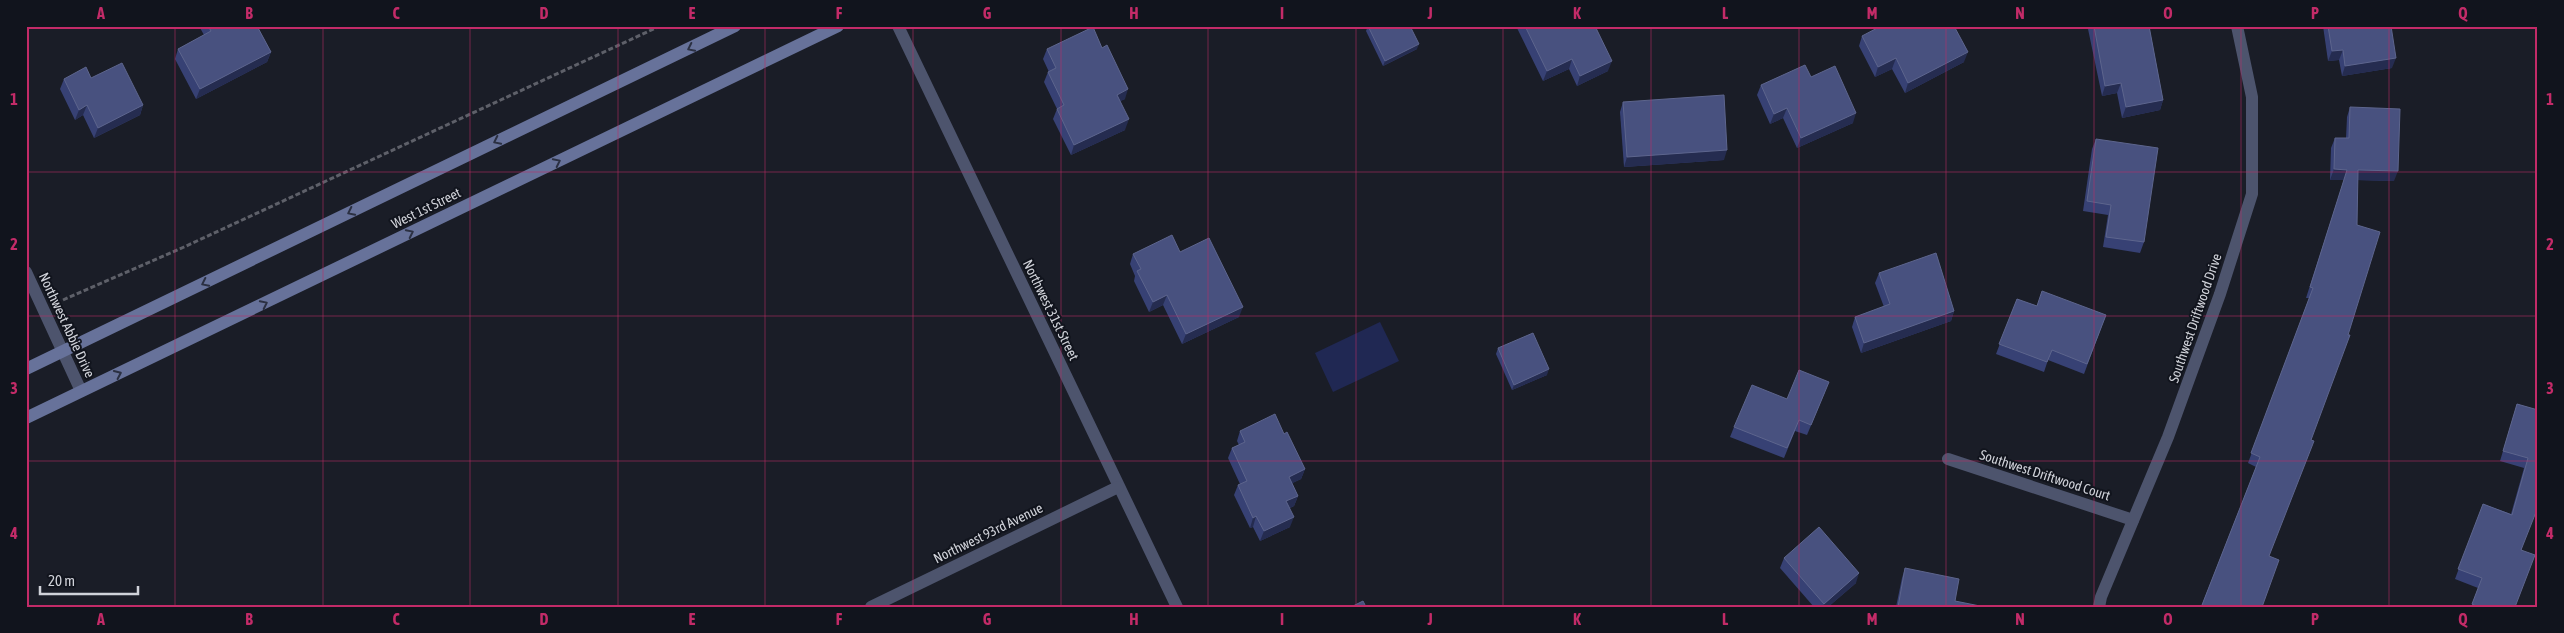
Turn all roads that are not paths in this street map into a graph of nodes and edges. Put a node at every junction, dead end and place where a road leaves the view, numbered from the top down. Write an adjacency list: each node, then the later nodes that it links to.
1 (735, 26): 6 (main road, West 1st Street, one-way to 6)
2 (838, 26): 8 (main road, West 1st Street, one-way to 2)
3 (898, 26): 11 (street, Northwest 31st Street)
4 (2237, 26): 12 (street, Southwest Driftwood Drive)
5 (26, 272): 6 (street, Northwest Abbie Drive)
6 (62, 353): 7 (main road, West 1st Street); 8 (street, Northwest Abbie Drive)
7 (26, 369)
8 (81, 391): 9 (main road, West 1st Street)
9 (26, 418)
10 (1948, 459): 12 (street, Southwest Driftwood Court)
11 (1118, 487): 13 (street, Northwest 93rd Avenue); 14 (street, Northwest 31st Street)
12 (2133, 520): 15 (street, Southwest Driftwood Drive)
13 (871, 607)
14 (1177, 607)
15 (2099, 607)

